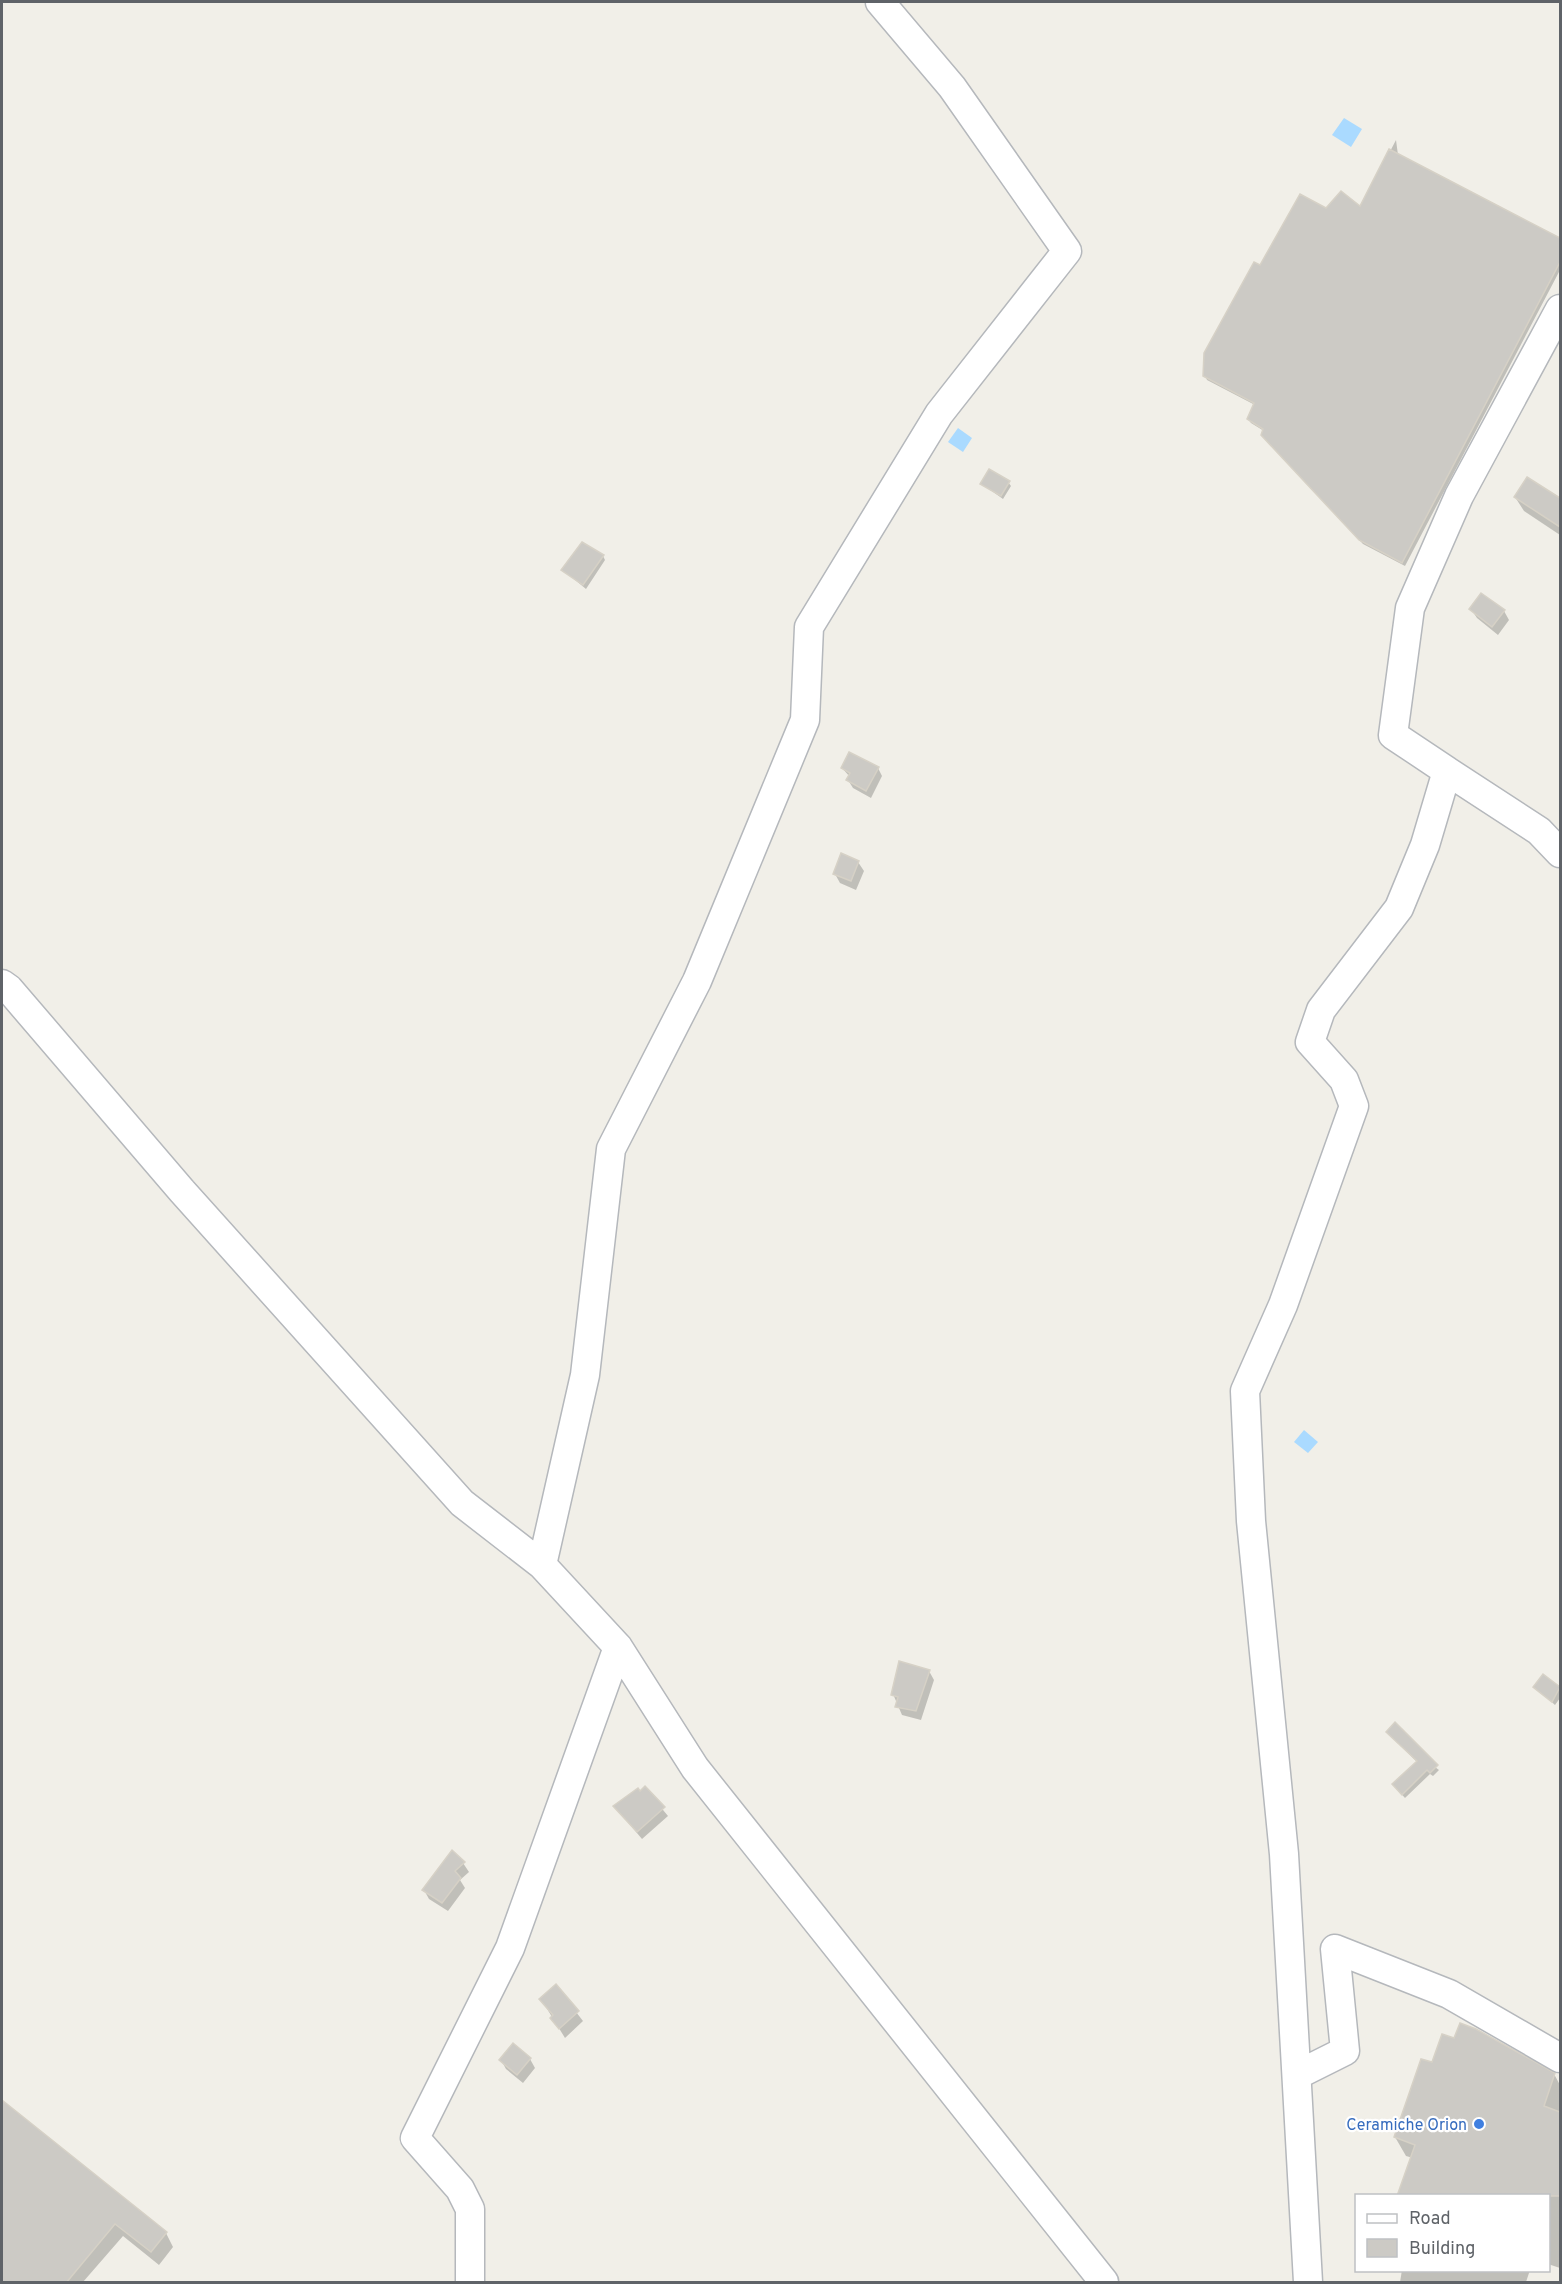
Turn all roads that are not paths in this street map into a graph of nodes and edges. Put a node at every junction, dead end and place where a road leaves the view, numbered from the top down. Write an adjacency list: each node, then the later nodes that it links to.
1 (880, 2): 6 (street)
2 (1560, 309): 3 (street)
3 (1447, 771): 4 (street); 9 (street)
4 (1560, 853)
5 (2, 984): 6 (street)
6 (542, 1565): 7 (street)
7 (618, 1647): 10 (street); 11 (street)
8 (1560, 2058): 9 (street)
9 (1297, 2074): 12 (street)
10 (470, 2283)
11 (1104, 2283)
12 (1308, 2283)

